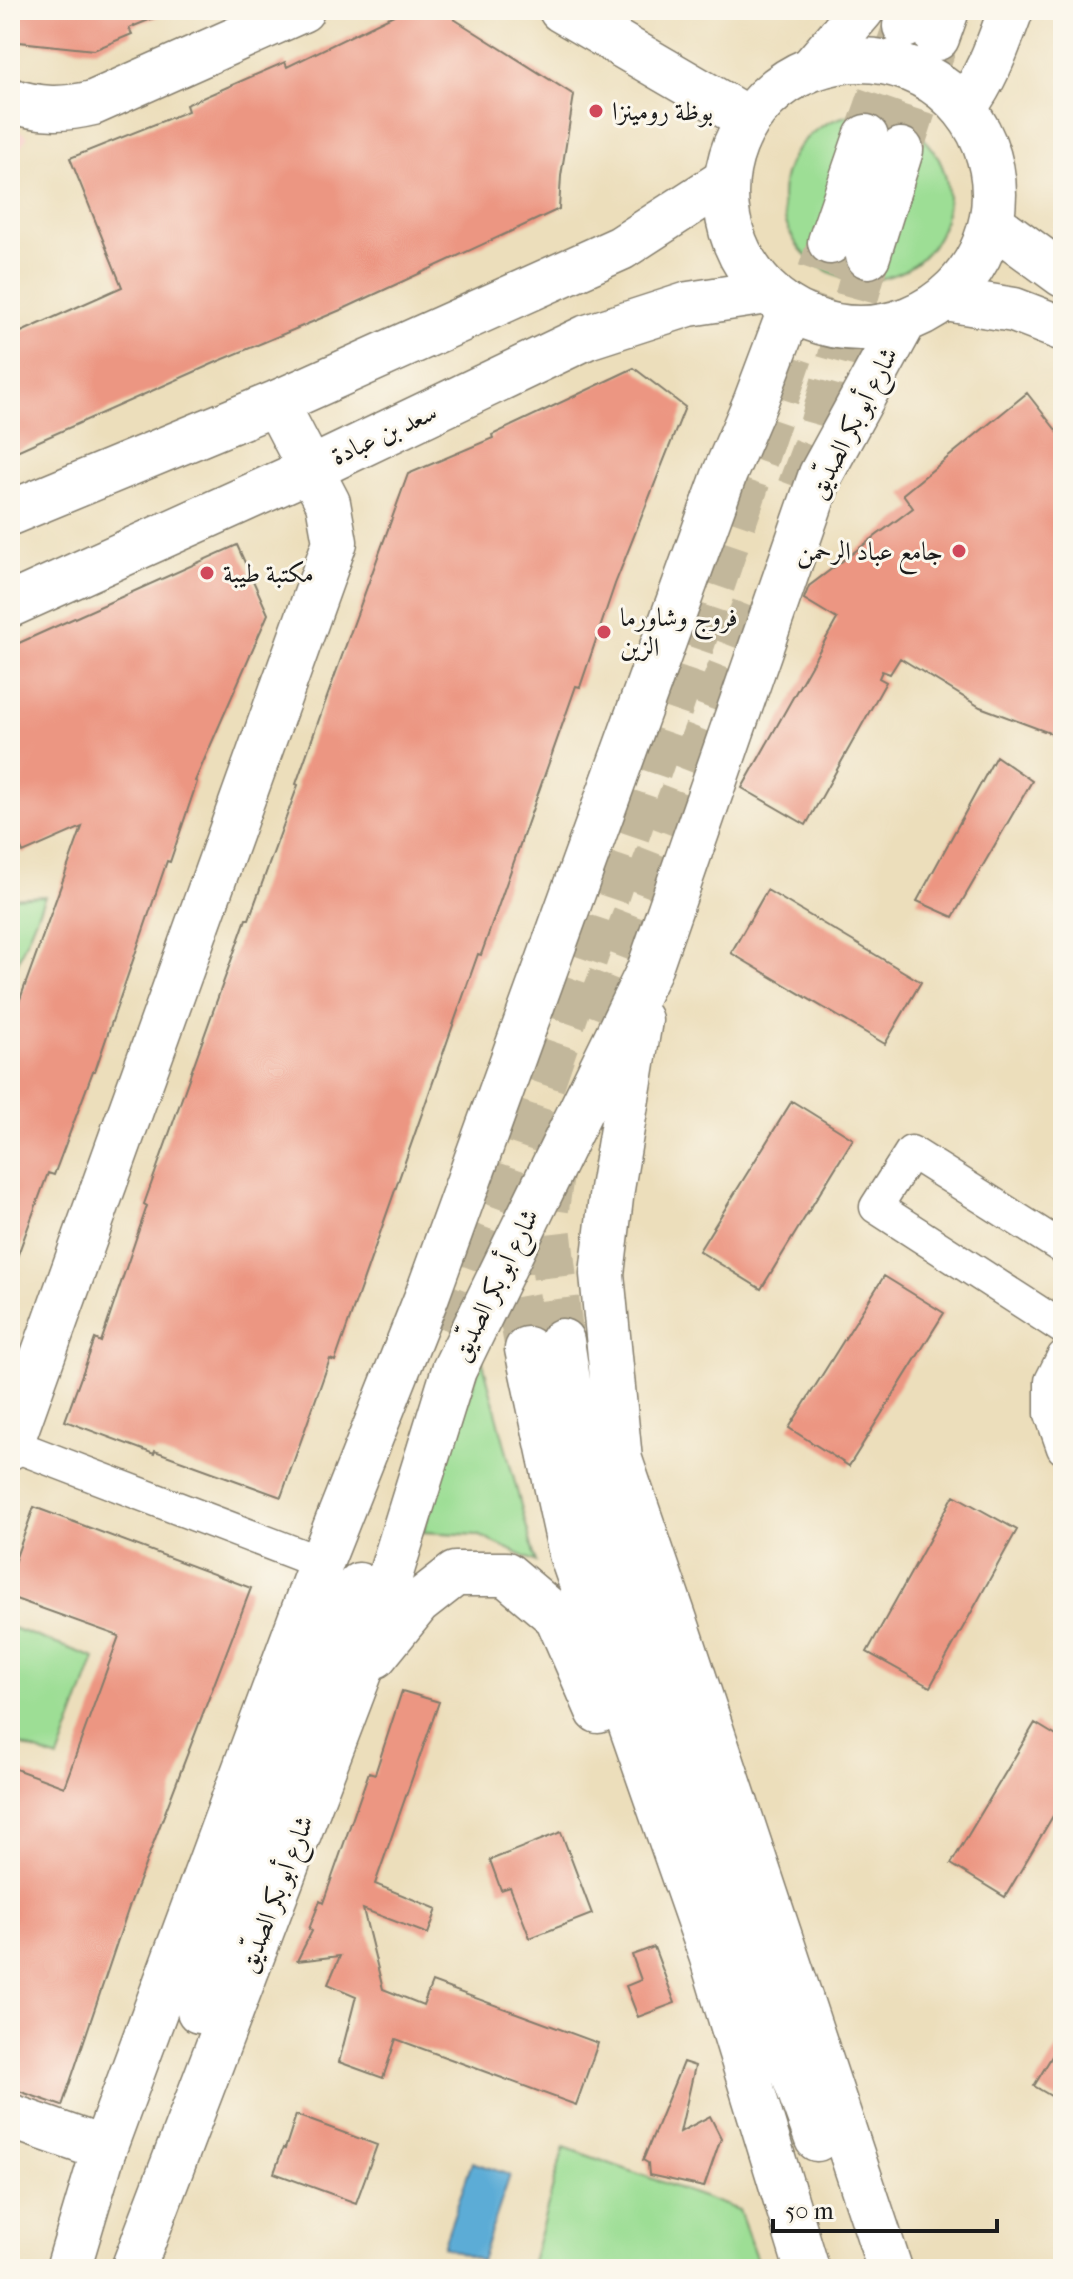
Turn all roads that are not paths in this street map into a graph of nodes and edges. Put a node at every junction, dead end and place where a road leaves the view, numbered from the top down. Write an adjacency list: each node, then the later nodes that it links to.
1 (561, 10): 8 (main road)
2 (862, 10): 5 (main road)
3 (1011, 10): 7 (main road)
4 (300, 11): 6 (main road)
5 (813, 67): 7 (main road); 8 (main road)
6 (10, 100)
7 (964, 108): 11 (main road)
8 (748, 119): 10 (main road)
9 (884, 144): 12 (main road)
10 (726, 180): 15 (main road); 18 (main road)
11 (992, 223): 13 (main road); 14 (main road)
12 (849, 249)
13 (1063, 275)
14 (946, 299): 16 (main road); 17 (main road)
15 (779, 301): 16 (main road); 19 (main road, سعد بن عبادة); 29 (main road, شارع أبو بكر الصدّيق)
16 (904, 322): 22 (main road, شارع أبو بكر الصدّيق)
17 (1063, 329)
18 (276, 403): 19 (main road); 20 (main road)
19 (309, 470): 21 (main road, سعد بن عبادة); 27 (main road)
20 (10, 513)
21 (10, 605)
22 (649, 970): 30 (main road, شارع أبو بكر الصدّيق); 38 (main road)
23 (1063, 1248): 24 (street)
24 (1063, 1328)
25 (1063, 1357): 28 (street)
26 (445, 1358): 34 (main road)
27 (10, 1445): 29 (street)
28 (1063, 1448)
29 (321, 1563): 32 (main road, شارع أبو بكر الصدّيق)
30 (360, 1673): 35 (main road, شارع أبو بكر الصدّيق); 36 (main road)
31 (10, 2116): 32 (main road)
32 (104, 2149): 33 (main road, شارع أبو بكر الصدّيق)
33 (68, 2269)
34 (103, 2269)
35 (133, 2269)
36 (805, 2269): 37 (main road)
37 (865, 2269)
38 (890, 2269)

